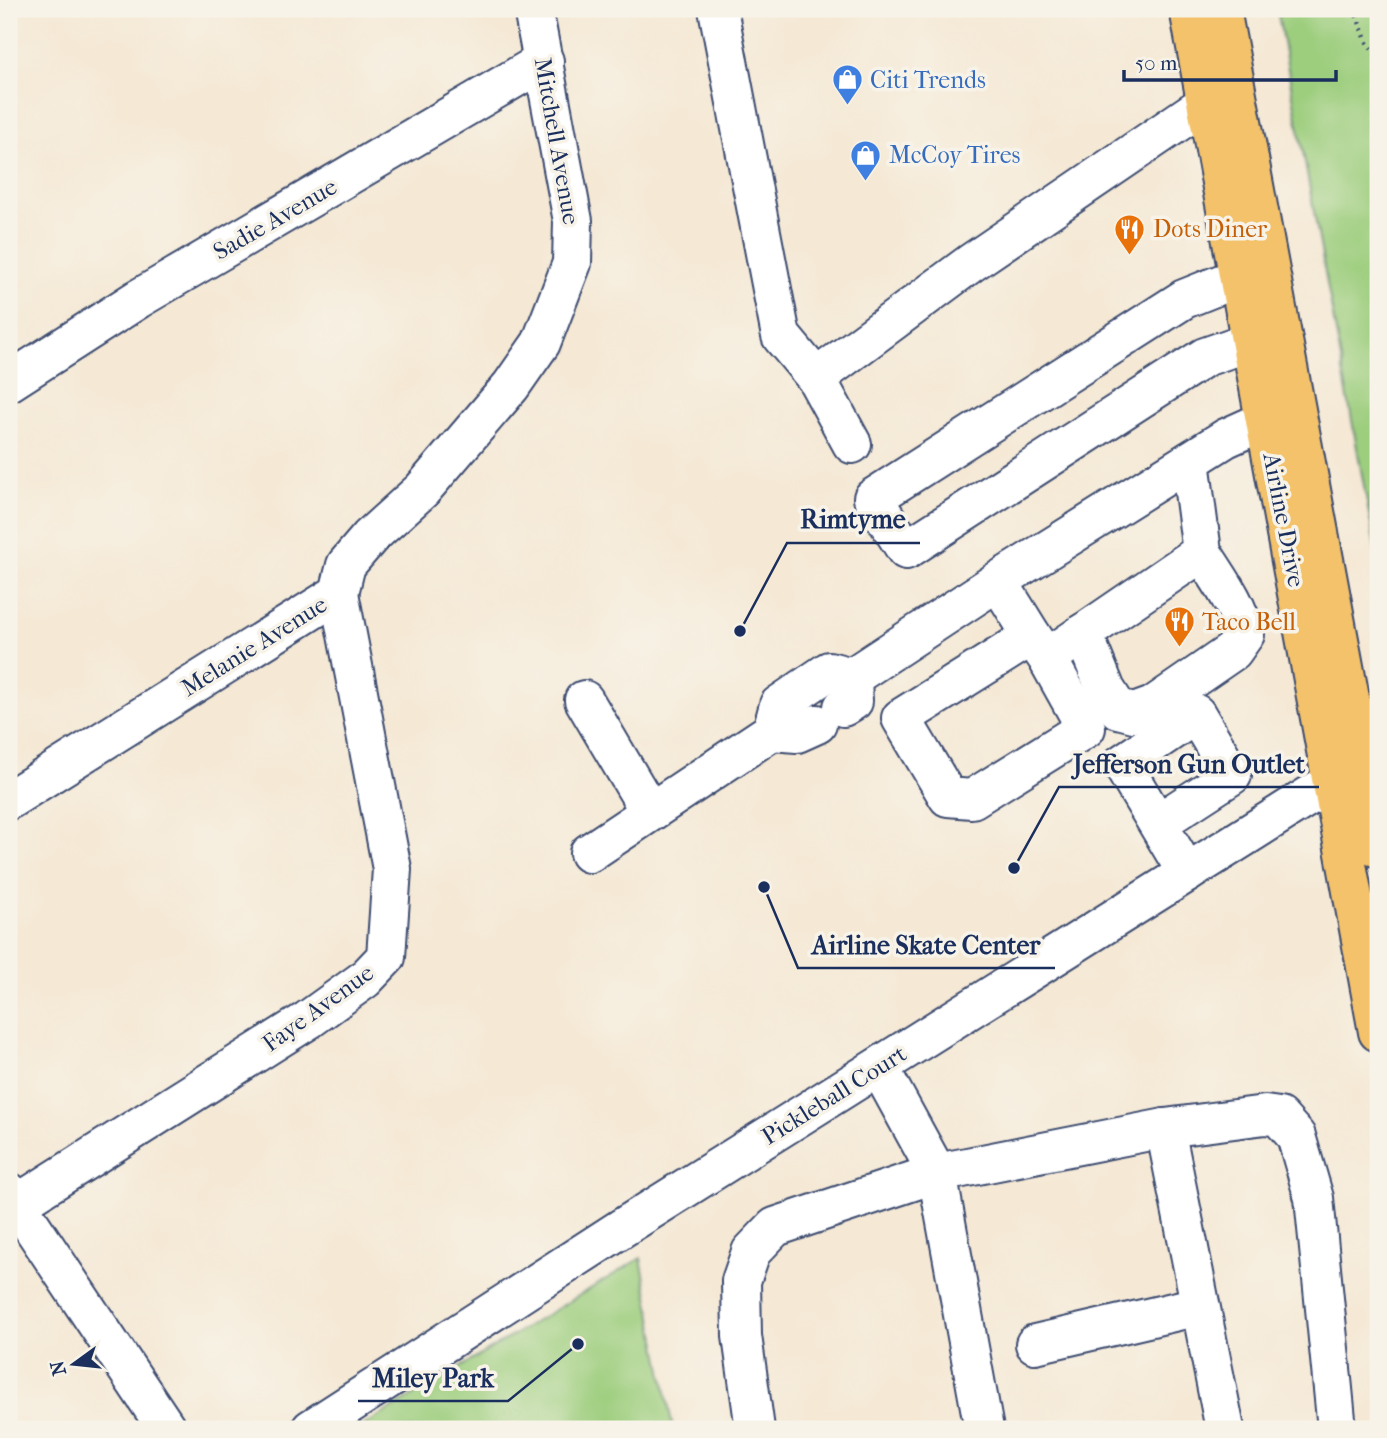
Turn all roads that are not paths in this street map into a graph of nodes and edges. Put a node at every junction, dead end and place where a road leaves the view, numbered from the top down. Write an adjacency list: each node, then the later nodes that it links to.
1 (533, 9): 5 (street, Mitchell Avenue)
2 (719, 9): 10 (street)
3 (1189, 9): 6 (highway, Airline Drive)
4 (1221, 9): 24 (highway, Airline Drive)
5 (544, 61): 8 (street, Mitchell Avenue); 11 (street, Sadie Avenue)
6 (1206, 103): 7 (highway, Airline Drive); 10 (street)
7 (1239, 277): 9 (highway, Airline Drive); 9 (street)
8 (554, 313): 17 (street, Melanie Avenue)
9 (1251, 341): 12 (highway, Airline Drive)
10 (816, 379): 13 (street)
11 (9, 382)
12 (1266, 420): 14 (street); 24 (highway, Airline Drive)
13 (852, 444)
14 (1190, 461): 15 (street); 16 (street)
15 (1202, 552): 18 (street); 18 (street)
16 (998, 581): 19 (street); 20 (street)
17 (339, 593): 25 (street, Melanie Avenue); 35 (street, Faye Avenue)
18 (1083, 633): 19 (street)
19 (1040, 647): 22 (street); 22 (street)
20 (846, 693): 22 (street); 23 (street); 23 (street)
21 (584, 700): 26 (street)
22 (901, 718)
23 (772, 731): 26 (street)
24 (1349, 778): 28 (highway, Airline Drive); 30 (street, Pickleball Court); 31 (highway, Airline Drive)
25 (9, 800)
26 (650, 812): 29 (street)
27 (1158, 823): 30 (street)
28 (1378, 848)
29 (589, 853)
30 (1187, 873): 32 (street, Pickleball Court)
31 (1378, 1032)
32 (879, 1067): 34 (street); 39 (street, Pickleball Court)
33 (1166, 1128): 34 (street); 36 (street); 43 (street)
34 (937, 1174): 40 (street); 41 (street)
35 (11, 1202): 38 (street)
36 (1199, 1306): 37 (street); 42 (street)
37 (1035, 1344)
38 (167, 1429)
39 (311, 1429)
40 (755, 1429)
41 (984, 1429)
42 (1224, 1429)
43 (1337, 1429)

